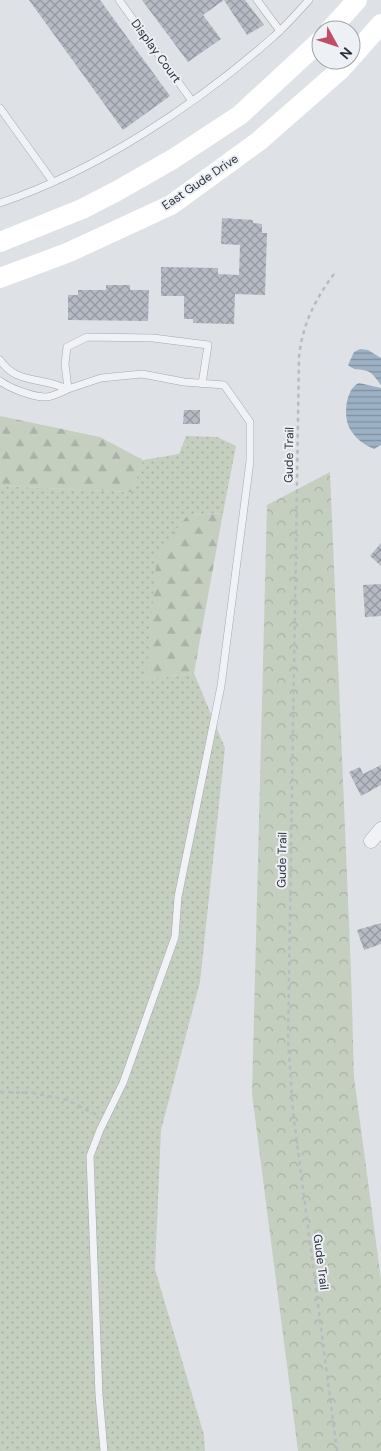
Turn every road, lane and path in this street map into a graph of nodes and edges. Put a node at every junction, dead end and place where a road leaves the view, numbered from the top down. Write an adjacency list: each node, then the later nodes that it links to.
1 (119, 0): 11 (lane, Display Court)
2 (257, 0): 7 (lane)
3 (309, 0): 7 (lane)
4 (357, 0): 5 (main road)
5 (339, 20)
6 (381, 24): 8 (main road, East Gude Drive)
7 (280, 31): 11 (lane)
8 (361, 47)
9 (311, 49): 15 (main road)
10 (340, 70): 17 (main road, East Gude Drive)
11 (192, 101): 13 (lane)
12 (0, 108): 13 (lane)
13 (53, 182): 14 (lane)
14 (0, 203)
15 (0, 242)
16 (334, 274): 27 (path, Gude Trail)
17 (0, 278)
18 (0, 360): 21 (lane)
19 (0, 381): 21 (lane)
20 (202, 384): 21 (lane); 21 (lane); 25 (lane)
21 (68, 389)
22 (381, 829): 23 (street)
23 (371, 841)
24 (0, 1092): 25 (path)
25 (105, 1120): 26 (lane)
26 (104, 1451)
27 (337, 1451)

